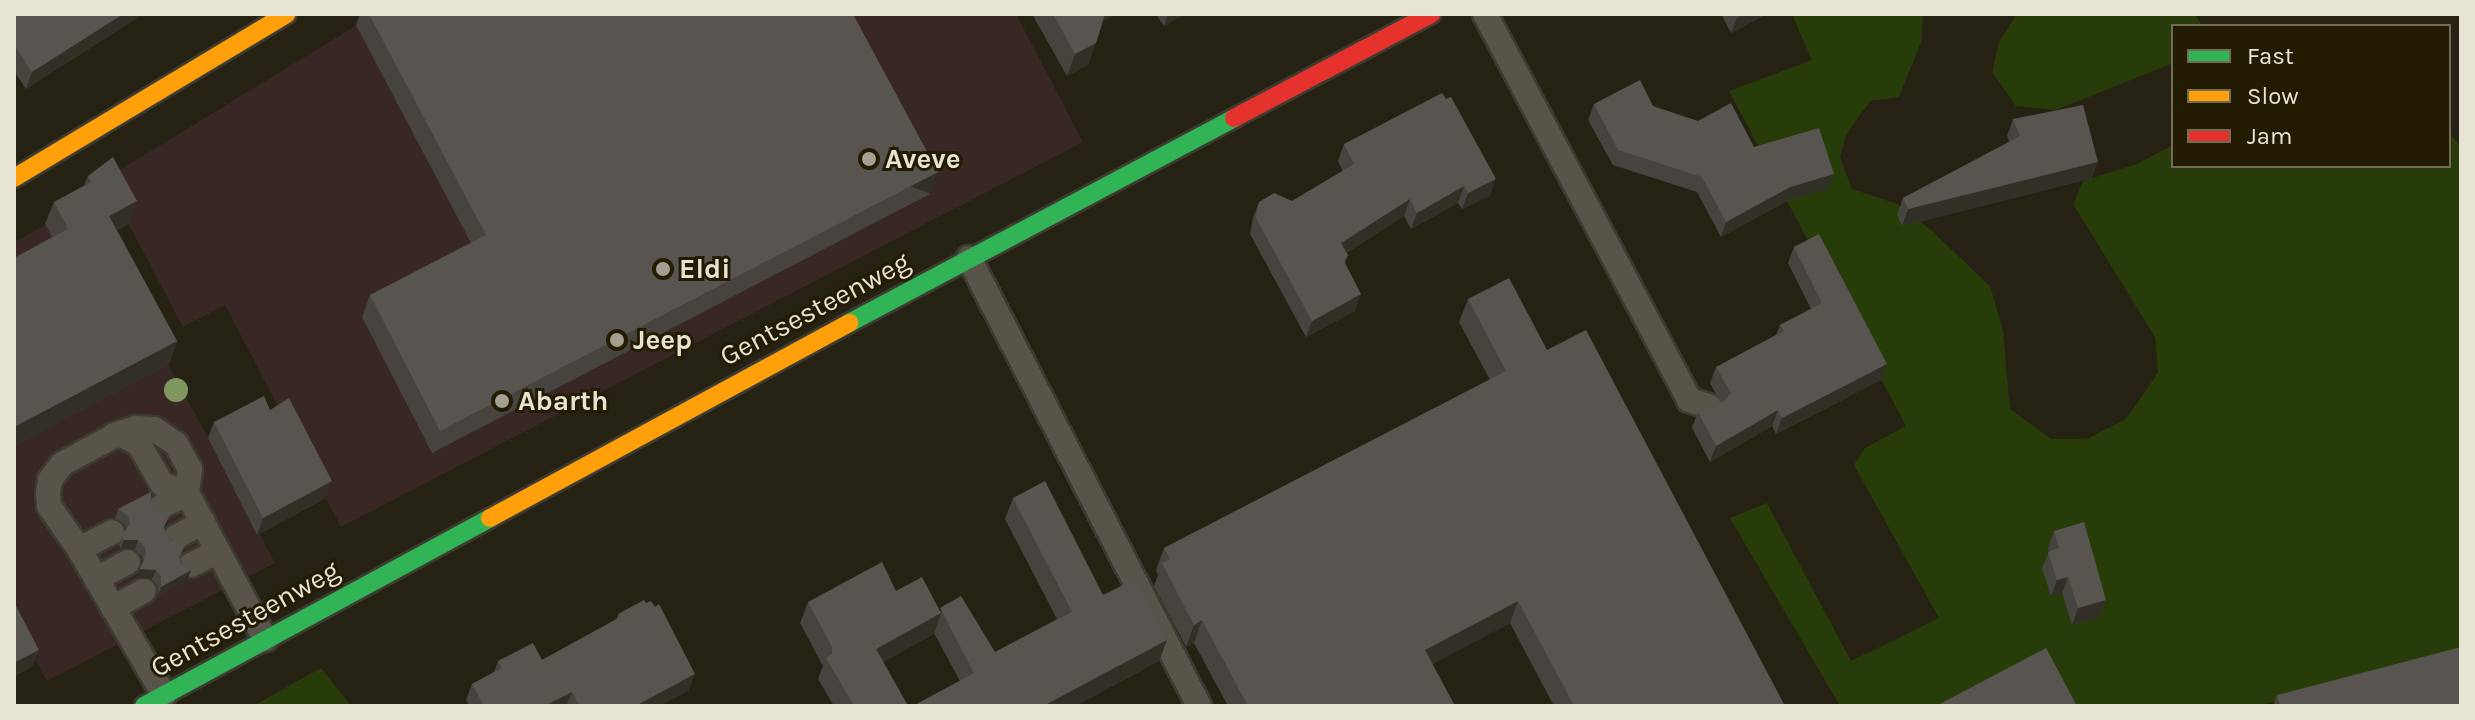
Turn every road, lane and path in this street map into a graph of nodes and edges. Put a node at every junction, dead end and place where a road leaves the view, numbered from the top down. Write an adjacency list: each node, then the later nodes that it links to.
1 (287, 14): 4 (main road)
2 (1431, 14): 5 (main road, Gentsesteenweg)
3 (1485, 14): 6 (lane)
4 (14, 178)
5 (969, 258): 19 (main road, Gentsesteenweg); 21 (lane)
6 (1709, 406)
7 (187, 493): 8 (lane); 9 (lane); 12 (lane)
8 (161, 507)
9 (203, 522): 11 (lane); 13 (lane)
10 (112, 532): 12 (lane)
11 (176, 537)
12 (79, 549): 16 (lane)
13 (218, 551): 15 (lane); 19 (lane)
14 (128, 562): 16 (lane)
15 (191, 565)
16 (96, 579): 18 (lane)
17 (144, 591): 18 (lane)
18 (113, 608): 20 (lane)
19 (265, 639): 20 (main road, Gentsesteenweg)
20 (154, 700)
21 (1199, 706)

